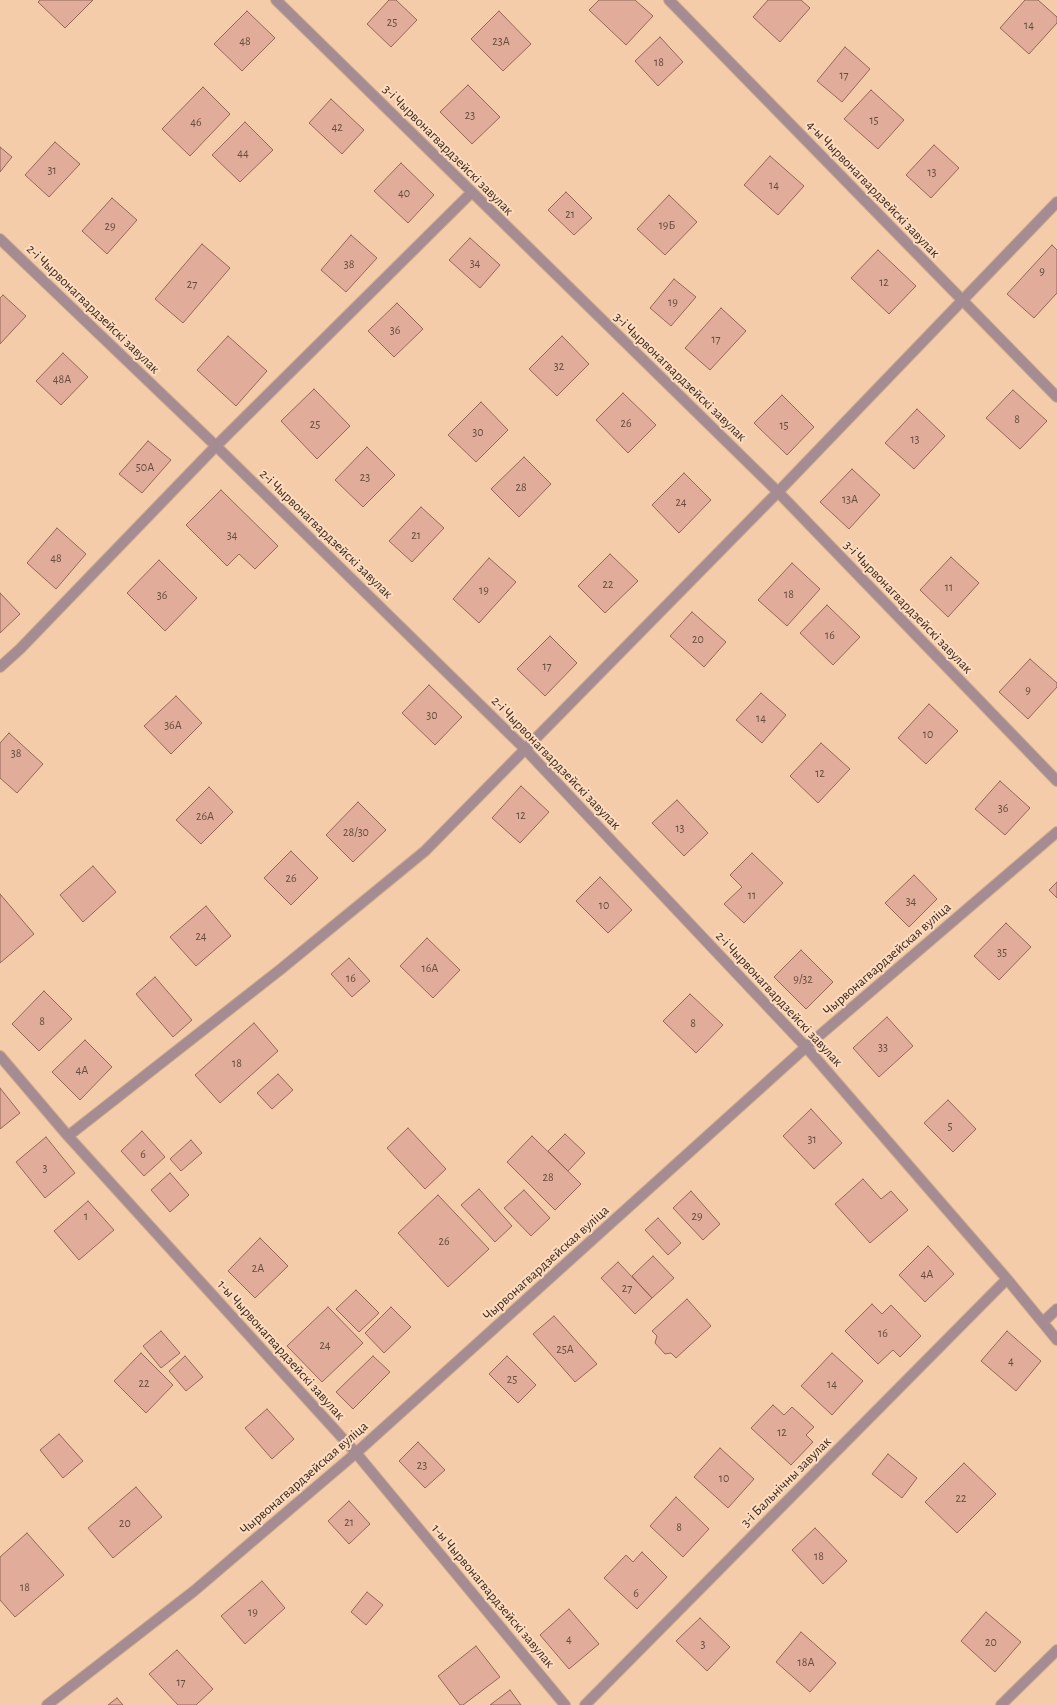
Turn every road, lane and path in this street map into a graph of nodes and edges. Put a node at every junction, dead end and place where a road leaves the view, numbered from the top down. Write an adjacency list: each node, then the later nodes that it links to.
1 (276, 0): 3 (street, 3-і Чырвонагвардзейскі завулак)
2 (669, 0): 6 (street, 4-ы Чырвонагвардзейскі завулак)
3 (471, 193): 8 (street); 9 (street, 3-і Чырвонагвардзейскі завулак)
4 (1057, 202): 6 (street)
5 (0, 239): 8 (street, 2-і Чырвонагвардзейскі завулак)
6 (963, 301): 7 (street, 4-ы Чырвонагвардзейскі завулак); 9 (street)
7 (1057, 397)
8 (216, 446): 10 (street); 11 (street, 2-і Чырвонагвардзейскі завулак)
9 (778, 492): 11 (street); 12 (street, 3-і Чырвонагвардзейскі завулак)
10 (0, 667)
11 (524, 748): 14 (street, 2-і Чырвонагвардзейскі завулак); 16 (street)
12 (1057, 781)
13 (1057, 832): 14 (street, Чырвонагвардзейская вуліца)
14 (806, 1047): 17 (street, 2-і Чырвонагвардзейскі завулак); 21 (street, Чырвонагвардзейская вуліца)
15 (0, 1056): 16 (street, 1-ы Чырвонагвардзейскі завулак)
16 (68, 1136): 21 (street, 1-ы Чырвонагвардзейскі завулак)
17 (1007, 1278): 19 (street, 2-і Чырвонагвардзейскі завулак); 25 (street, 3-і Бальнічны завулак)
18 (1057, 1309): 19 (street)
19 (1043, 1322): 20 (street, 2-і Чырвонагвардзейскі завулак)
20 (1057, 1340)
21 (356, 1453): 23 (street, Чырвонагвардзейская вуліца); 24 (street, 1-ы Чырвонагвардзейскі завулак)
22 (1057, 1650): 26 (street)
23 (47, 1705)
24 (565, 1705)
25 (585, 1705)
26 (1001, 1705)

